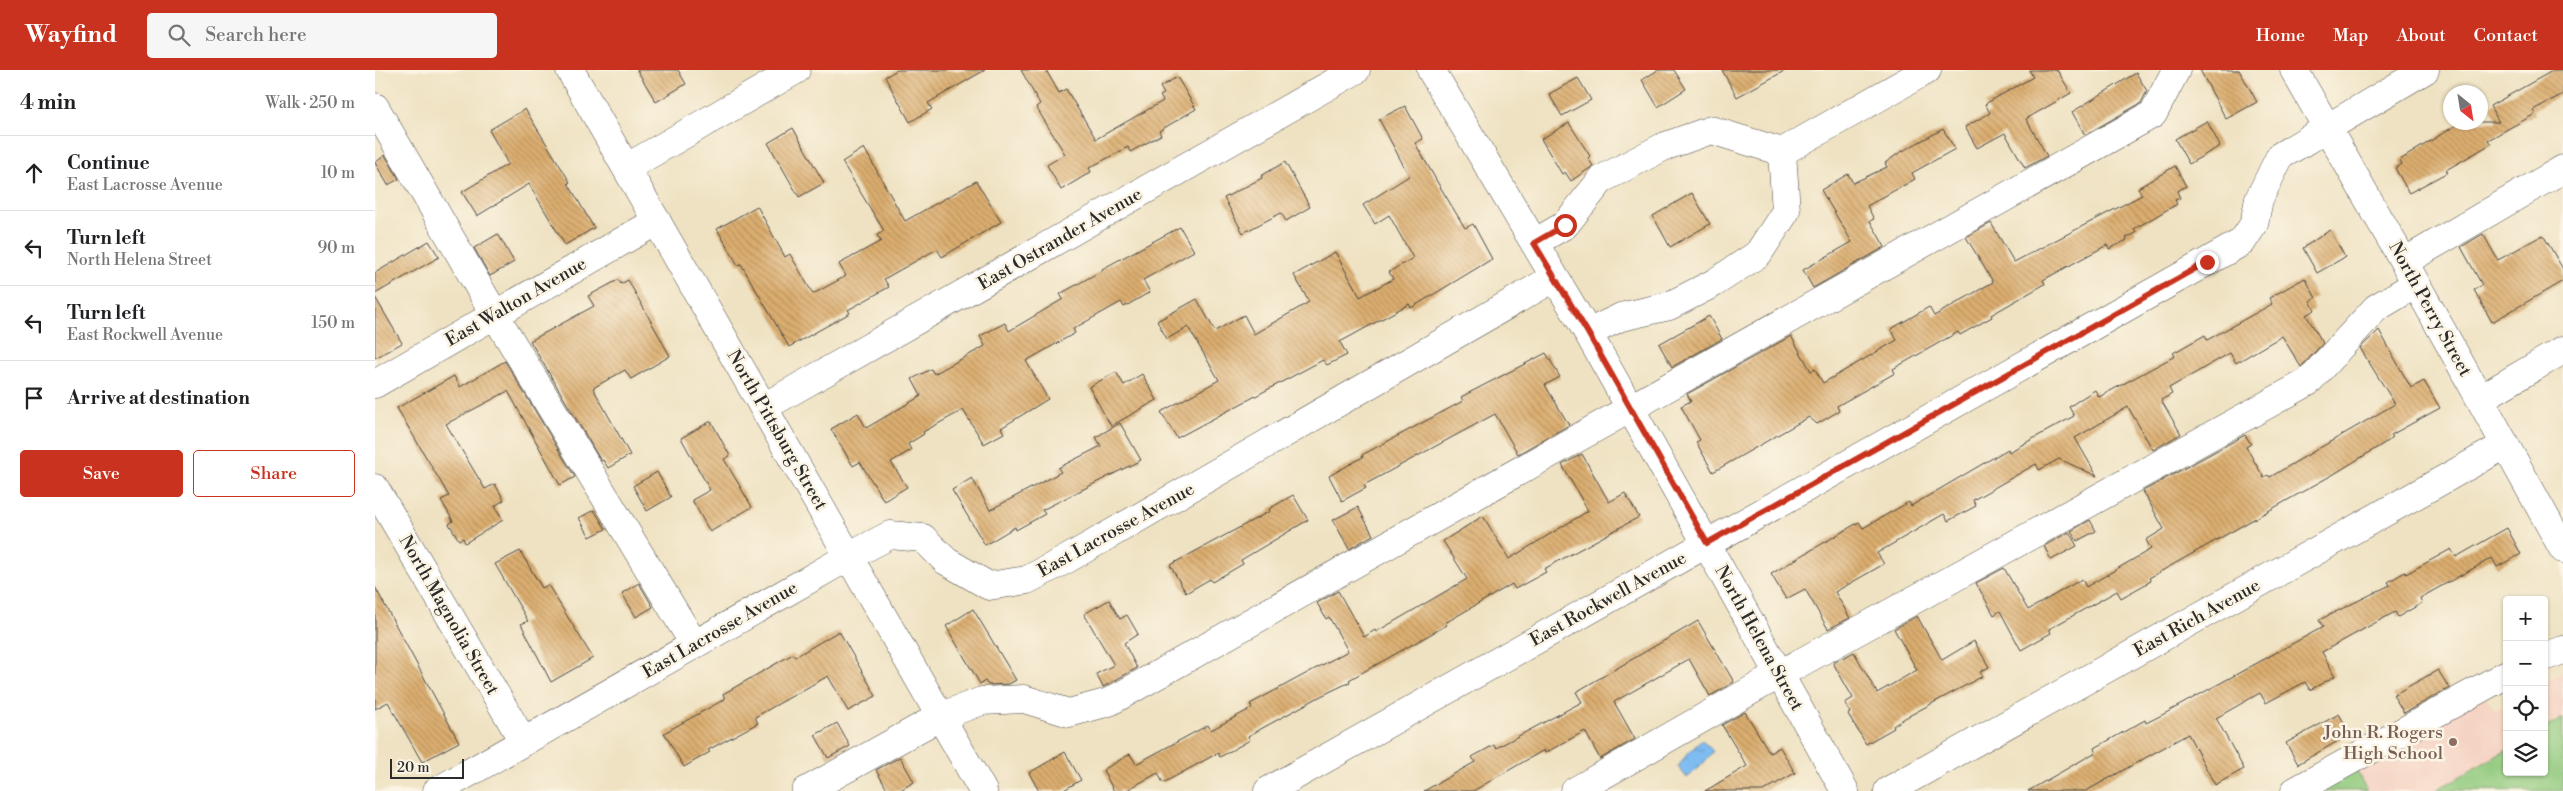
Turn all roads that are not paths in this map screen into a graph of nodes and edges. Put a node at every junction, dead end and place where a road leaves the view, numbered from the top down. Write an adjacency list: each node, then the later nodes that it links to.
1 (570, 70): 12 (street, North Pittsburg Street)
2 (796, 70): 12 (street)
3 (1356, 70): 23 (street, East Ostrander Avenue)
4 (1431, 70): 15 (street, North Helena Street)
5 (1927, 70): 11 (street)
6 (2176, 70): 24 (street)
7 (2294, 70): 10 (street, North Perry Street)
8 (2425, 70): 10 (street, East Rockwell Avenue)
9 (375, 107): 18 (street)
10 (2328, 127): 16 (street, North Perry Street); 28 (street, East Rockwell Avenue)
11 (1782, 152): 15 (street); 19 (street)
12 (625, 168): 14 (street, North Pittsburg Street)
13 (2563, 169): 16 (street)
14 (657, 221): 18 (street, East Walton Avenue); 23 (street, North Pittsburg Street)
15 (1534, 243): 17 (street, North Helena Street)
16 (2410, 273): 22 (street, North Perry Street); 33 (street)
17 (1554, 278): 19 (street, North Helena Street); 29 (street, East Lacrosse Avenue)
18 (495, 315): 21 (street, East Walton Avenue); 30 (street)
19 (1588, 333): 24 (street, North Helena Street)
20 (2563, 350): 22 (street)
21 (375, 384)
22 (2480, 399): 25 (street, North Perry Street)
23 (764, 407): 29 (street, North Pittsburg Street)
24 (1630, 408): 28 (street, North Helena Street); 35 (street)
25 (2505, 445): 27 (street, North Perry Street); 43 (street, East Rich Avenue)
26 (375, 488): 36 (street, North Magnolia Street)
27 (2560, 535)
28 (1707, 543): 33 (street, North Helena Street); 40 (street, East Rockwell Avenue)
29 (850, 556): 30 (street, East Lacrosse Avenue); 35 (street, North Pittsburg Street)
30 (694, 644): 36 (street, East Lacrosse Avenue)
31 (2563, 650): 32 (street)
32 (2548, 656)
33 (1780, 674): 41 (street); 42 (street, North Helena Street)
34 (2503, 676): 44 (street)
35 (941, 716): 38 (street); 39 (street, North Pittsburg Street)
36 (523, 742): 37 (street, East Lacrosse Avenue)
37 (437, 791)
38 (806, 791)
39 (983, 791)
40 (1268, 791)
41 (1575, 791)
42 (1845, 791)
43 (1888, 791)
44 (2295, 791)

